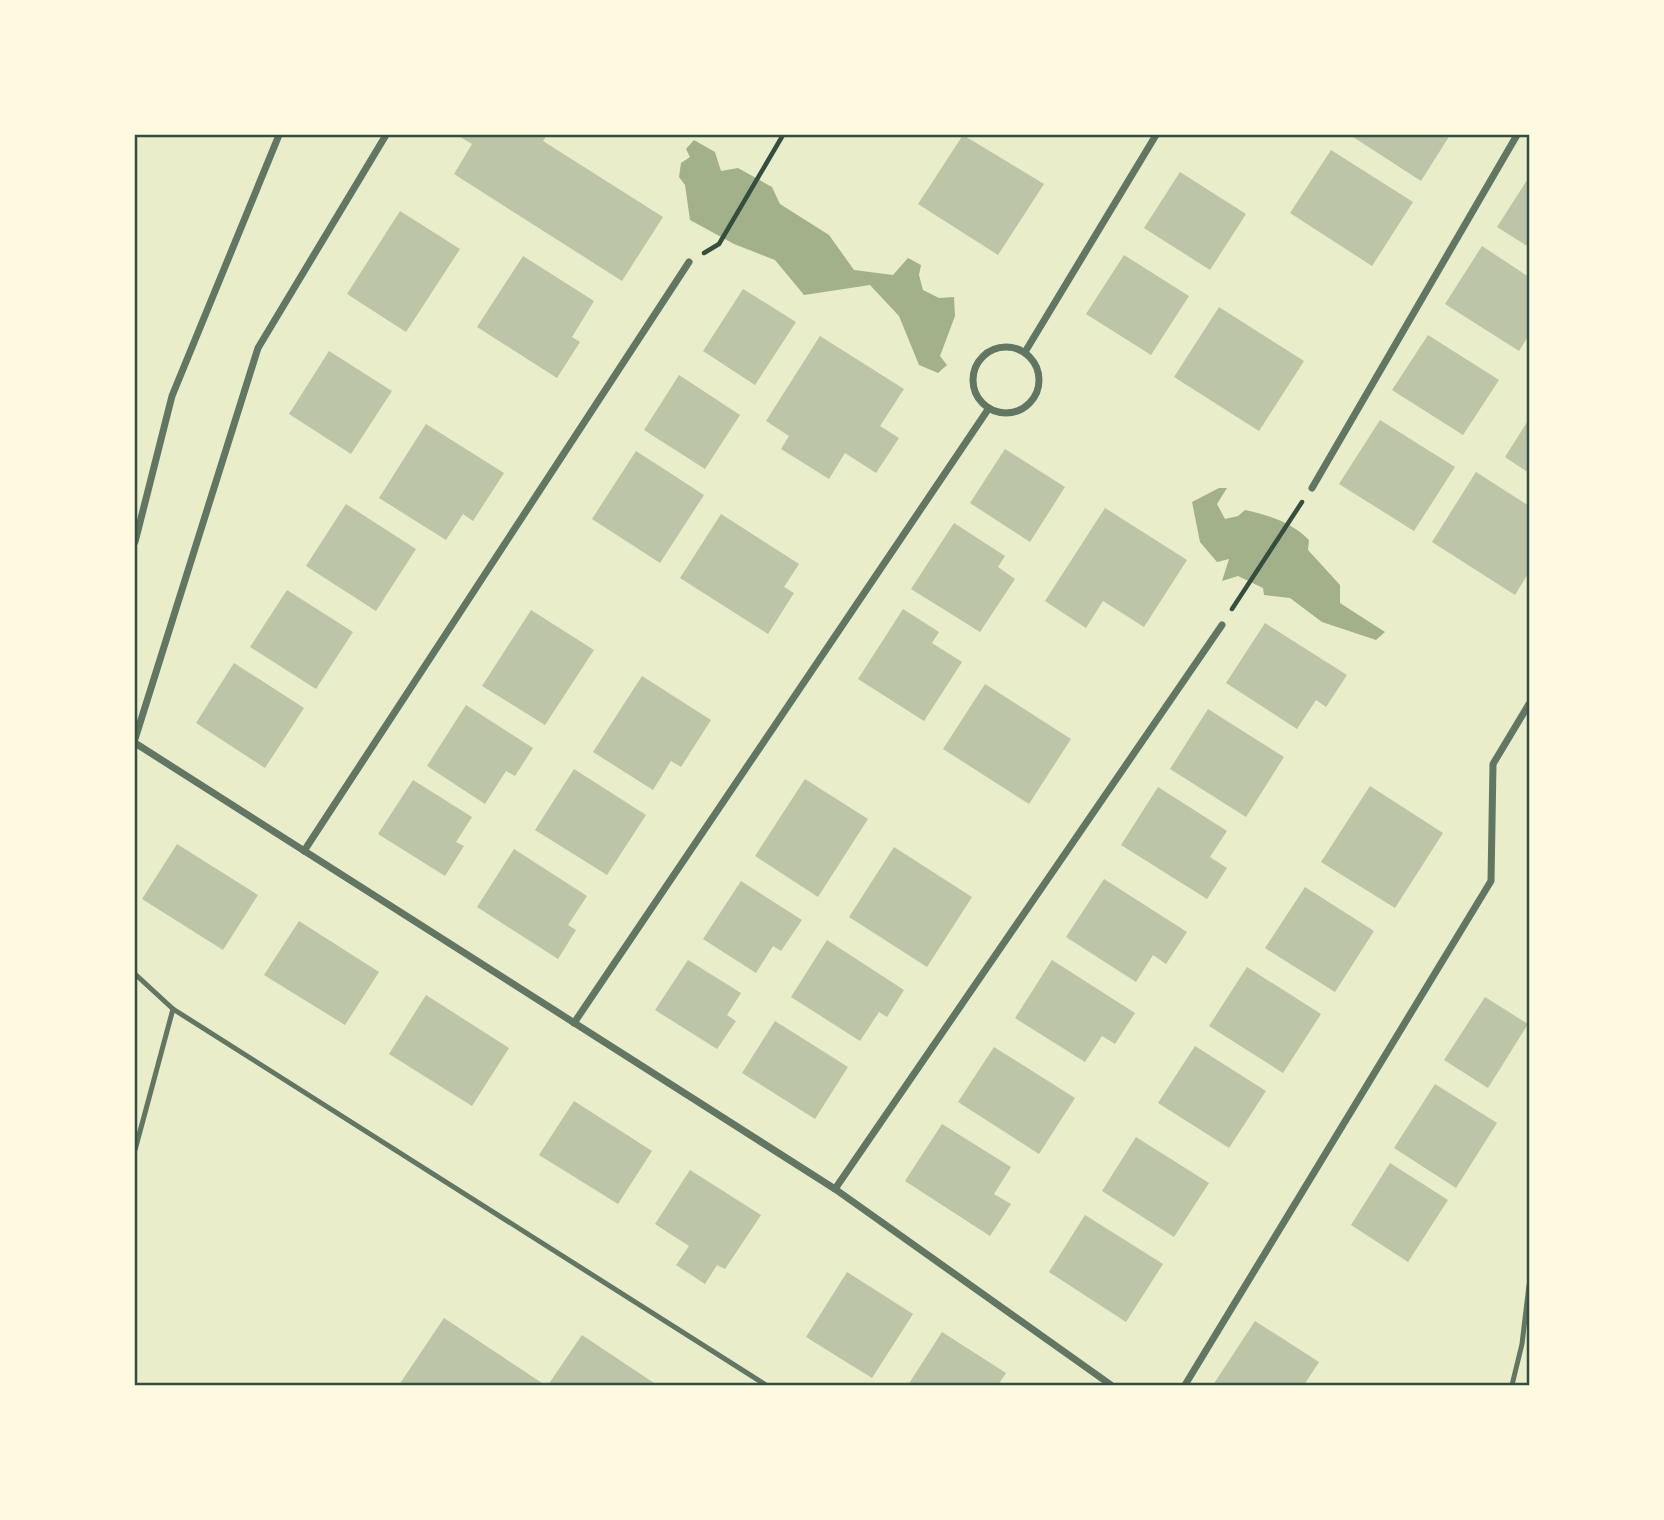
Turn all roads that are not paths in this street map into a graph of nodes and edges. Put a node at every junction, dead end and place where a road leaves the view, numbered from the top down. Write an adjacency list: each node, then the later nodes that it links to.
1 (279, 135): 9 (street)
2 (386, 135): 12 (street)
3 (1156, 135): 6 (street)
4 (1517, 135): 8 (street)
5 (689, 262): 13 (street)
6 (1025, 352): 7 (street); 7 (street)
7 (989, 408): 16 (street)
8 (1312, 488)
9 (135, 542)
10 (1222, 625): 18 (street)
11 (1529, 704): 22 (street)
12 (135, 741): 13 (street)
13 (304, 851): 16 (street)
14 (135, 974): 15 (lane)
15 (173, 1009): 17 (lane); 20 (lane)
16 (574, 1023): 18 (street)
17 (135, 1150)
18 (835, 1189): 21 (street)
19 (1529, 1285): 23 (lane)
20 (766, 1385)
21 (1111, 1385)
22 (1185, 1385)
23 (1512, 1385)

